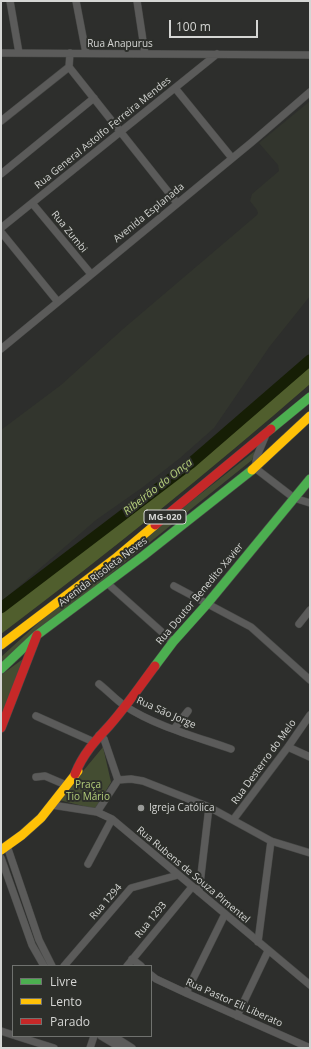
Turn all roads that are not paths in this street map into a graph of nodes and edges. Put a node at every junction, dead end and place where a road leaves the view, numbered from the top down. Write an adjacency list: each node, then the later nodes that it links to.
1 (10, 1): 5 (street)
2 (76, 1): 7 (street)
3 (137, 1): 8 (street)
4 (1, 53): 5 (street, Rua Anapurus)
5 (19, 53): 6 (street, Rua Anapurus)
6 (70, 53): 7 (street, Rua Anapurus); 11 (street)
7 (86, 53): 8 (street, Rua Anapurus)
8 (145, 54): 9 (street, Rua Anapurus)
9 (217, 54): 10 (street, Rua Anapurus); 12 (street, Rua General Astolfo Ferreira Mendes)
10 (310, 55)
11 (69, 67): 14 (street); 15 (street)
12 (174, 88): 16 (street, Rua General Astolfo Ferreira Mendes); 17 (street)
13 (310, 92): 17 (street, Avenida Esplanada)
14 (94, 98): 16 (street); 18 (street)
15 (1, 121)
16 (121, 133): 19 (street, Rua General Astolfo Ferreira Mendes); 20 (street)
17 (232, 158): 20 (street, Avenida Esplanada)
18 (1, 174)
19 (32, 203): 21 (street, Rua General Astolfo Ferreira Mendes); 23 (street, Rua Zumbi)
20 (177, 203): 23 (street, Avenida Esplanada)
21 (1, 228)
22 (1, 232): 24 (street)
23 (90, 274): 24 (street, Avenida Esplanada)
24 (58, 302): 25 (street, Avenida Esplanada)
25 (1, 349)
26 (310, 397): 28 (main road, Avenida Risoleta Neves / MG-020)
27 (310, 416): 29 (main road, Avenida Risoleta Neves / MG-020)
28 (268, 432): 29 (street); 40 (main road, Avenida Risoleta Neves / MG-020)
29 (254, 468): 31 (street); 33 (main road, Avenida Risoleta Neves / MG-020)
30 (310, 479): 31 (main road, Rua Doutor Benedito Xavier)
31 (294, 498): 32 (street); 35 (main road, Rua Doutor Benedito Xavier)
32 (310, 503)
33 (107, 583): 38 (main road, Avenida Risoleta Neves / MG-020); 39 (street)
34 (174, 586): 35 (street)
35 (207, 604): 39 (main road, Rua Doutor Benedito Xavier); 42 (street)
36 (310, 610): 37 (street)
37 (299, 624)
38 (37, 635): 41 (main road, Avenida Risoleta Neves / MG-020); 48 (main road)
39 (173, 642): 44 (main road, Rua Doutor Benedito Xavier)
40 (1, 645)
41 (1, 669)
42 (310, 680)
43 (99, 684): 44 (street, Rua São Jorge)
44 (124, 705): 49 (street, Rua São Jorge); 50 (main road, Rua Doutor Benedito Xavier)
45 (188, 711): 49 (street)
46 (310, 715): 51 (street, Rua Desterro do Melo)
47 (36, 716): 50 (street)
48 (2, 723)
49 (174, 729): 52 (street, Rua São Jorge)
50 (99, 739): 55 (street); 56 (main road, Rua Doutor Benedito Xavier)
51 (288, 747): 53 (street); 61 (street, Rua Desterro do Melo)
52 (231, 750)
53 (310, 757)
54 (36, 777): 56 (street)
55 (118, 780): 58 (street); 59 (street)
56 (66, 785): 57 (main road, Rua Doutor Benedito Xavier)
57 (52, 805): 59 (street, Rua Rubens de Souza Pimentel); 63 (main road, Rua Doutor Benedito Xavier)
58 (209, 807): 61 (street); 68 (street)
59 (97, 812): 60 (street, Rua Rubens de Souza Pimentel)
60 (112, 819): 65 (street); 66 (street, Rua Rubens de Souza Pimentel)
61 (234, 820): 62 (street)
62 (271, 841): 64 (street); 70 (street)
63 (3, 849): 73 (street); 74 (street)
64 (310, 853)
65 (88, 864)
66 (178, 875): 67 (street, Rua Rubens de Souza Pimentel); 75 (street, Rua 1294)
67 (192, 887): 68 (street, Rua Rubens de Souza Pimentel); 72 (street, Rua 1293)
68 (199, 892): 69 (street, Rua Rubens de Souza Pimentel)
69 (225, 914): 70 (street, Rua Rubens de Souza Pimentel); 80 (street)
70 (258, 942): 71 (street, Rua Rubens de Souza Pimentel)
71 (268, 951): 79 (street, Rua Rubens de Souza Pimentel); 81 (street)
72 (132, 959): 76 (street, Rua 1293); 77 (street)
73 (43, 965)
74 (52, 965)
75 (65, 965)
76 (128, 965)
77 (140, 965)
78 (152, 976): 80 (street, Rua Pastor Eli Liberato)
79 (310, 985)
80 (186, 993): 81 (street, Rua Pastor Eli Liberato)
81 (237, 1016): 91 (street, Rua Pastor Eli Liberato)
82 (1, 1031): 83 (street)
83 (12, 1035)
84 (19, 1037): 88 (street)
85 (94, 1037): 89 (street)
86 (103, 1037): 87 (street)
87 (115, 1043): 90 (street)
88 (54, 1048)
89 (90, 1048)
90 (132, 1048)
91 (310, 1048)

